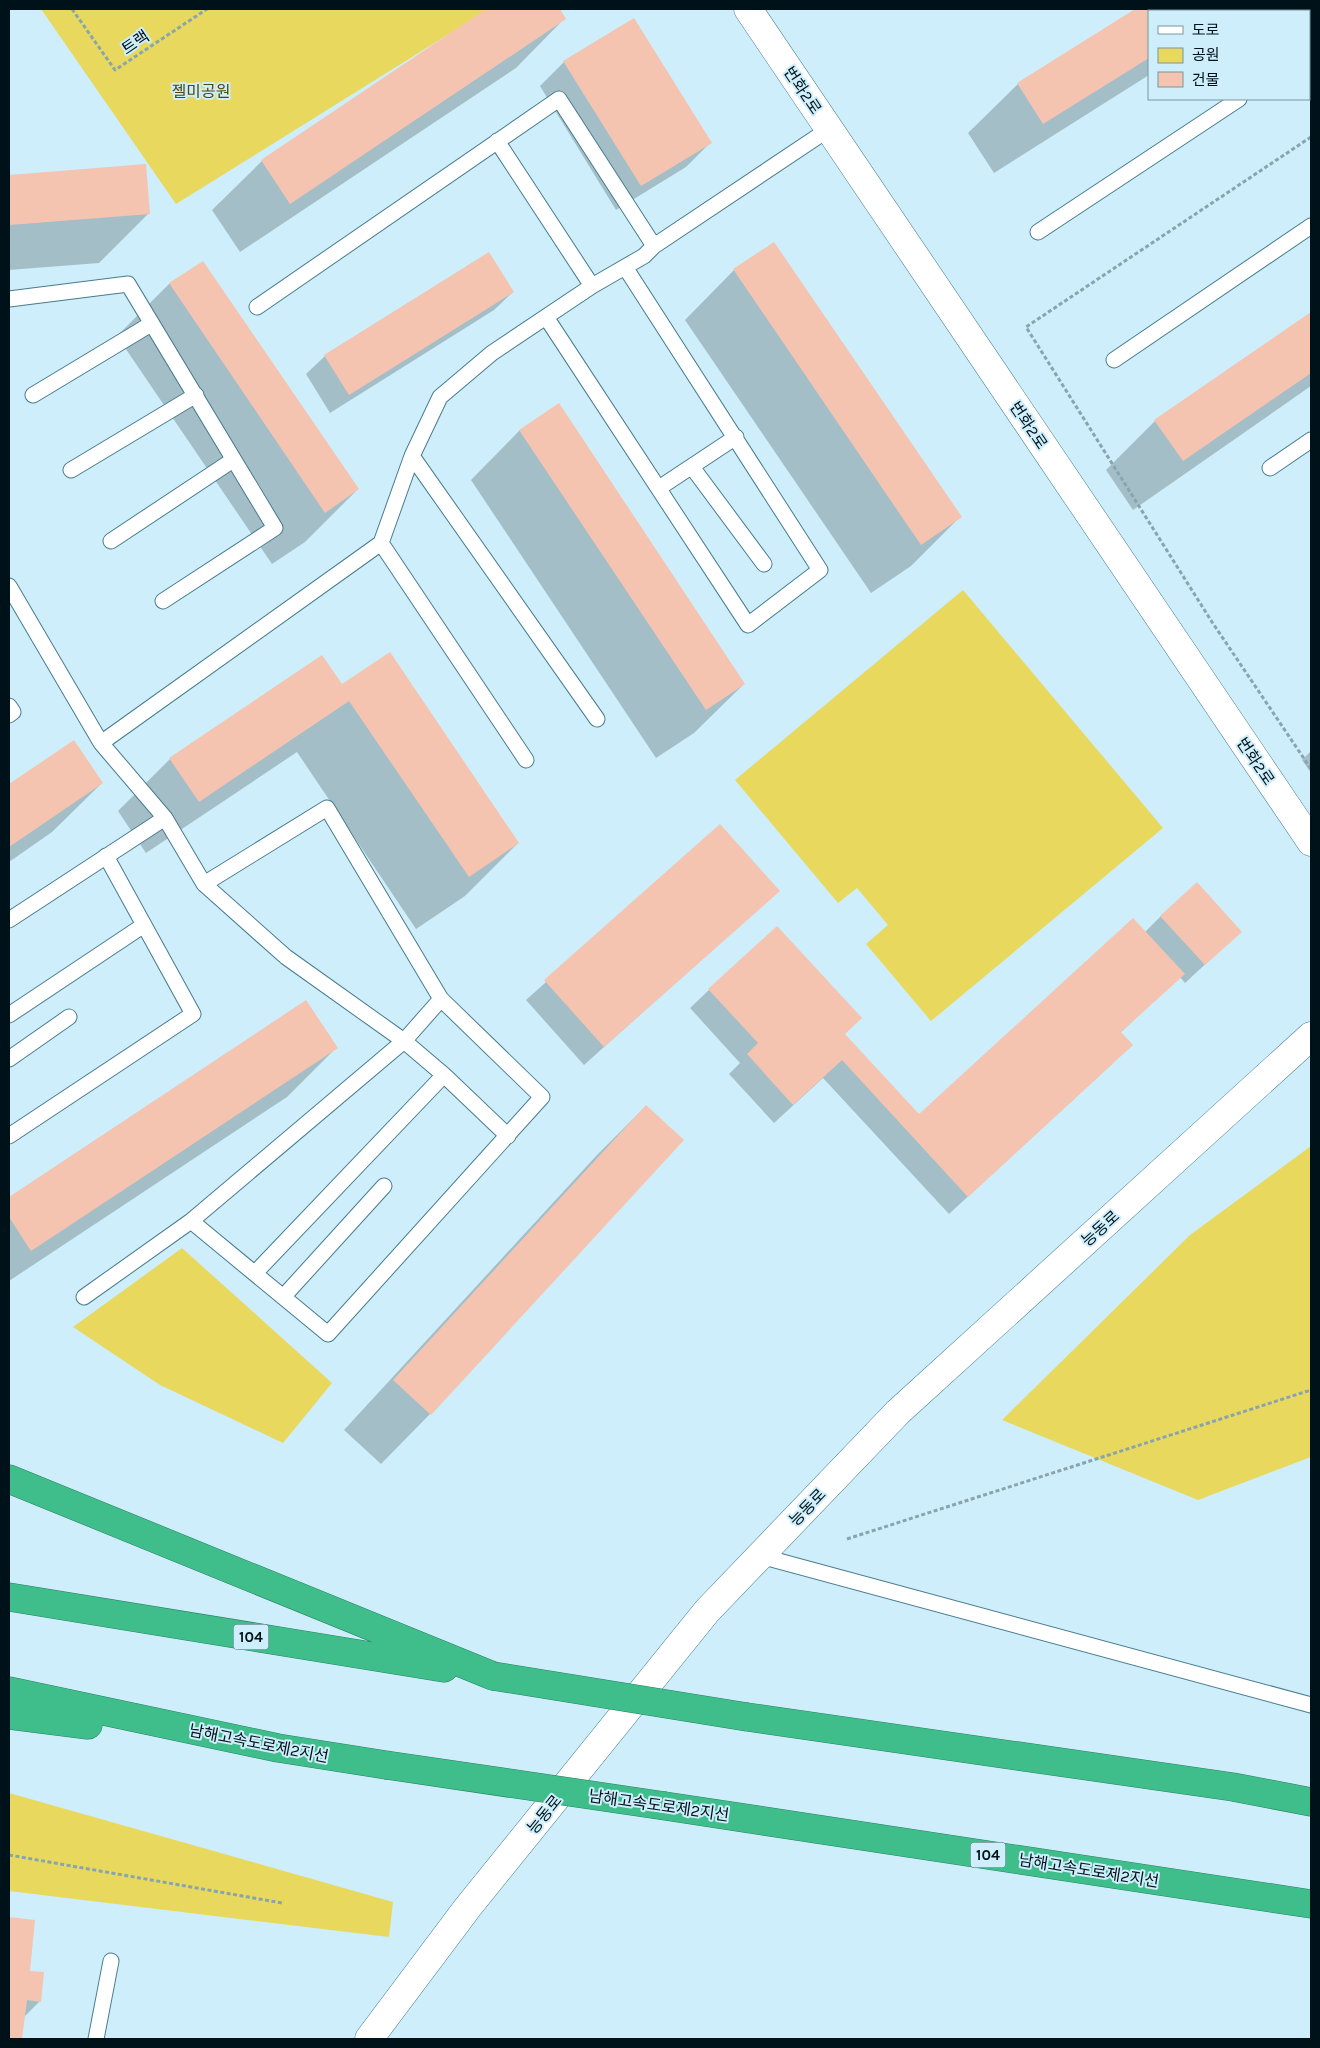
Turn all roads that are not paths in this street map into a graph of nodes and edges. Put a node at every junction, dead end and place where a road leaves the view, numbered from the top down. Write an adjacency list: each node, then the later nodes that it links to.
1 (748, 9): 3 (street, 번화2로)
2 (1237, 100): 6 (lane)
3 (829, 129): 7 (lane); 37 (street, 번화2로)
4 (497, 141): 7 (lane); 9 (lane); 11 (lane)
5 (1311, 226): 14 (lane)
6 (1038, 232)
7 (654, 246): 8 (lane)
8 (625, 267): 9 (lane); 17 (lane)
9 (592, 286): 12 (lane)
10 (9, 299): 13 (lane)
11 (256, 307)
12 (546, 317): 19 (lane); 24 (lane)
13 (151, 324): 15 (lane); 16 (lane)
14 (1114, 360)
15 (33, 395)
16 (196, 395): 20 (lane); 23 (lane)
17 (736, 437): 21 (lane); 24 (lane)
18 (1311, 440): 22 (lane)
19 (412, 456): 26 (lane); 33 (lane)
20 (233, 460): 25 (lane); 29 (lane)
21 (692, 467): 24 (lane); 27 (lane)
22 (1270, 468)
23 (71, 470)
24 (660, 488)
25 (111, 541)
26 (381, 543): 34 (lane); 35 (lane)
27 (764, 564)
28 (9, 586): 30 (lane)
29 (163, 601)
30 (13, 608): 34 (lane)
31 (9, 706): 32 (lane)
32 (9, 715)
33 (596, 719)
34 (101, 743): 36 (lane)
35 (526, 760)
36 (165, 818): 38 (lane); 39 (lane)
37 (1311, 842)
38 (106, 856): 40 (lane); 41 (lane)
39 (204, 884): 42 (lane); 46 (lane)
40 (9, 920)
41 (144, 925): 43 (lane); 49 (lane)
42 (442, 999): 46 (lane); 50 (lane)
43 (9, 1015)
44 (69, 1017): 47 (lane)
45 (1311, 1036): 57 (street, 능동로)
46 (404, 1041): 48 (lane); 52 (lane)
47 (9, 1059)
48 (444, 1075): 50 (lane); 53 (lane)
49 (9, 1136)
50 (508, 1136): 54 (lane)
51 (384, 1186): 54 (lane)
52 (191, 1221): 53 (lane); 55 (lane)
53 (256, 1272): 54 (lane)
54 (284, 1296)
55 (84, 1297)
56 (9, 1479): 59 (highway)
57 (760, 1556): 61 (lane); 68 (street, 능동로)
58 (9, 1597): 59 (highway, 104)
59 (493, 1676): 64 (highway, 104, bridge)
60 (9, 1691): 63 (highway, 남해고속도로제2지선 / 104)
61 (1311, 1705)
62 (9, 1715): 63 (highway)
63 (278, 1748): 65 (highway, 남해고속도로제2지선 / 104, bridge)
64 (1311, 1802)
65 (1311, 1904)
66 (111, 1962): 67 (lane)
67 (96, 2039)
68 (369, 2039)

